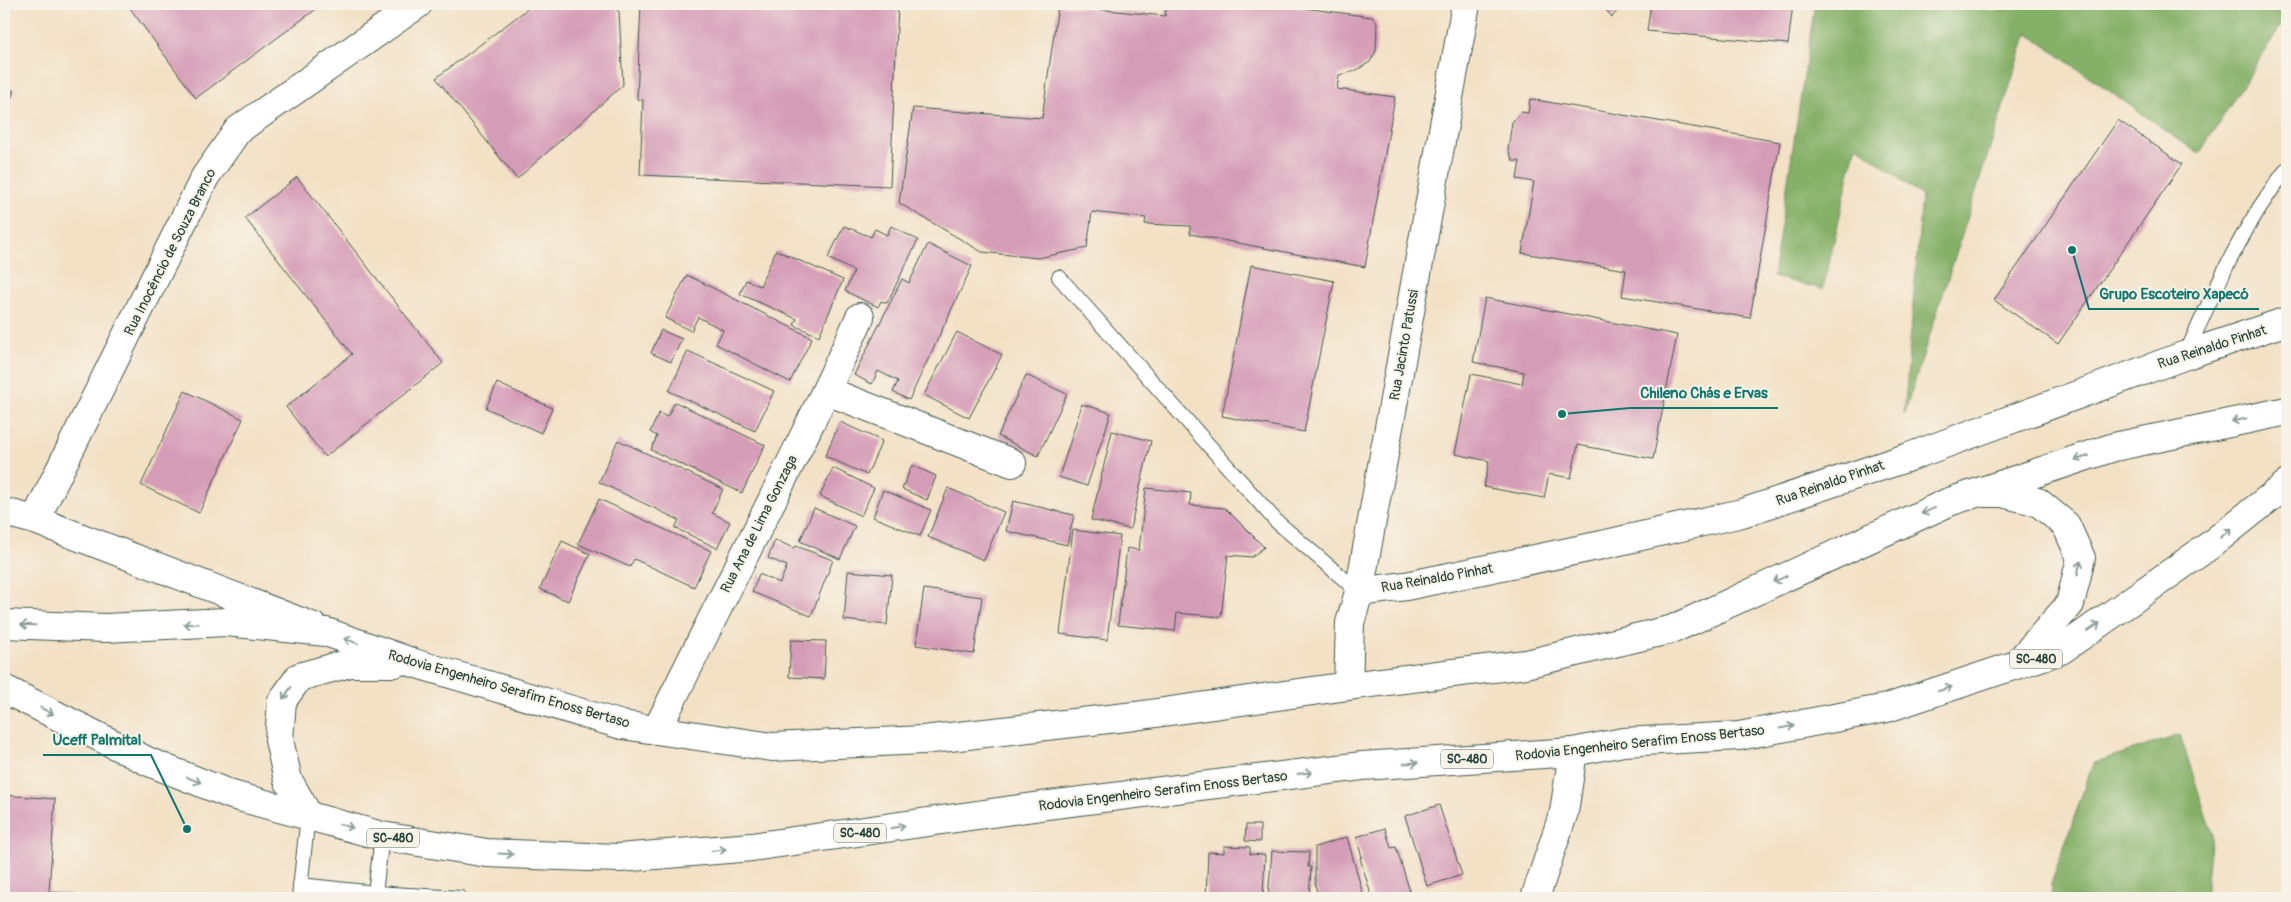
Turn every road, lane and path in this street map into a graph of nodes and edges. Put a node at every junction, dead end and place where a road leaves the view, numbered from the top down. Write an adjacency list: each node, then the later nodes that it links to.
1 (418, 4): 14 (main road, Rua Inocêncio de Souza Branco)
2 (1466, 4): 15 (main road, Rua Jacinto Patussi)
3 (2287, 168): 7 (lane)
4 (1059, 277): 15 (lane)
5 (860, 318): 8 (main road, Rua Ana de Lima Gonzaga)
6 (2283, 320): 7 (main road, Rua Reinaldo Pinhat)
7 (2186, 354): 15 (main road, Rua Reinaldo Pinhat)
8 (827, 391): 10 (main road); 22 (main road, Rua Ana de Lima Gonzaga)
9 (2287, 411): 12 (main road, Rodovia Engenheiro Serafim Enoss Bertaso, one-way to 12)
10 (1012, 463)
11 (2287, 484): 19 (main road, Rodovia Engenheiro Serafim Enoss Bertaso / SC-480, one-way to 11)
12 (1975, 493): 19 (main road, one-way to 12); 20 (main road, Rodovia Engenheiro Serafim Enoss Bertaso, one-way to 20)
13 (4, 512): 14 (main road)
14 (35, 520): 17 (main road)
15 (1358, 592): 20 (main road, Rua Jacinto Patussi)
16 (4, 624): 17 (main road, Rodovia Engenheiro Serafim Enoss Bertaso, one-way to 16)
17 (326, 632): 18 (main road, Rodovia Engenheiro Serafim Enoss Bertaso, one-way to 17)
18 (414, 663): 22 (main road, Rodovia Engenheiro Serafim Enoss Bertaso); 24 (main road, one-way to 24)
19 (2016, 665): 23 (main road, Rodovia Engenheiro Serafim Enoss Bertaso / SC-480, one-way to 19)
20 (1348, 686): 22 (main road, Rodovia Engenheiro Serafim Enoss Bertaso)
21 (4, 689): 24 (main road, Rodovia Engenheiro Serafim Enoss Bertaso / SC-480, one-way to 24)
22 (657, 730)
23 (1573, 752): 25 (main road, Rodovia Engenheiro Serafim Enoss Bertaso / SC-480, one-way to 23); 29 (main road)
24 (308, 815): 25 (main road, Rodovia Engenheiro Serafim Enoss Bertaso / SC-480, one-way to 25); 26 (lane)
25 (382, 836): 27 (lane)
26 (300, 892): 27 (lane)
27 (375, 893): 28 (lane)
28 (460, 898)
29 (1535, 898)

